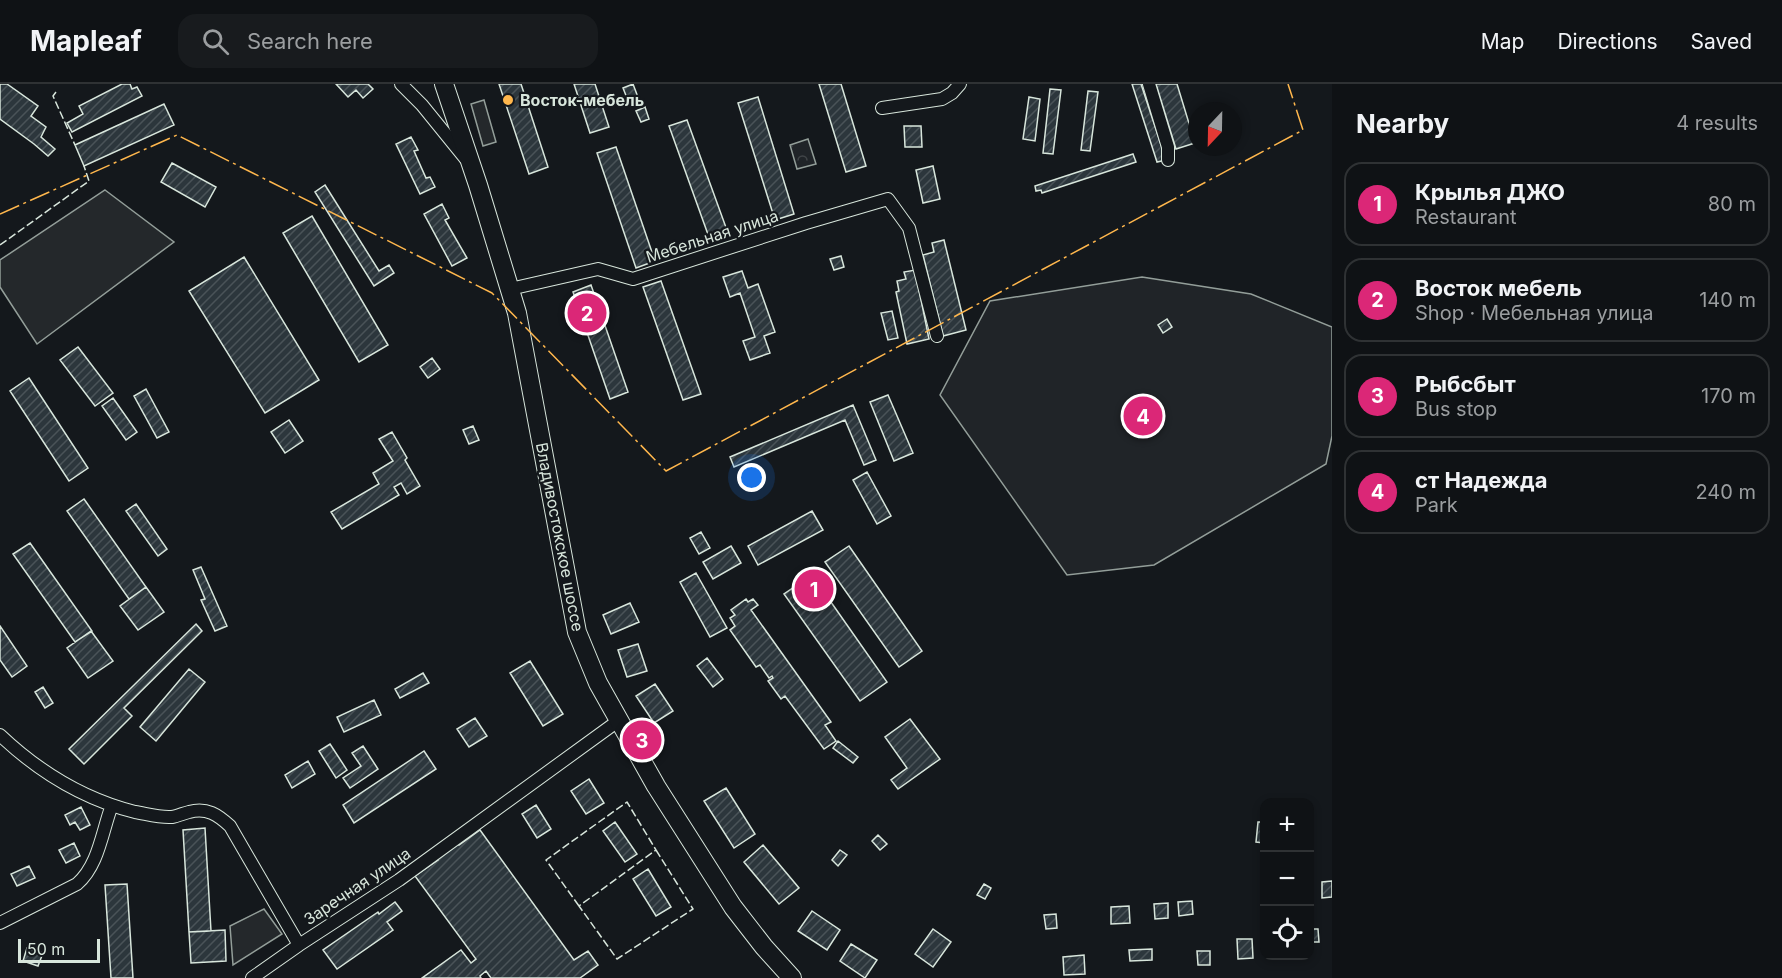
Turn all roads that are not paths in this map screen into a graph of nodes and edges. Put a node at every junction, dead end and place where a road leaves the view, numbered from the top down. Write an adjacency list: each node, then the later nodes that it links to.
1 (400, 84): 7 (street)
2 (444, 84): 7 (highway, Владивостокское шоссе)
3 (960, 84): 5 (street)
4 (1149, 84): 6 (street)
5 (882, 108)
6 (1168, 160)
7 (472, 166): 8 (highway, Владивостокское шоссе)
8 (510, 289): 9 (street, Мебельная улица); 10 (highway, Владивостокское шоссе)
9 (937, 336)
10 (618, 721): 14 (street, Заречная улица); 16 (highway, Владивостокское шоссе)
11 (0, 735): 12 (street, Заречная улица)
12 (112, 805): 13 (street); 14 (street, Заречная улица)
13 (0, 923)
14 (299, 945): 15 (street)
15 (257, 976)
16 (792, 978)

